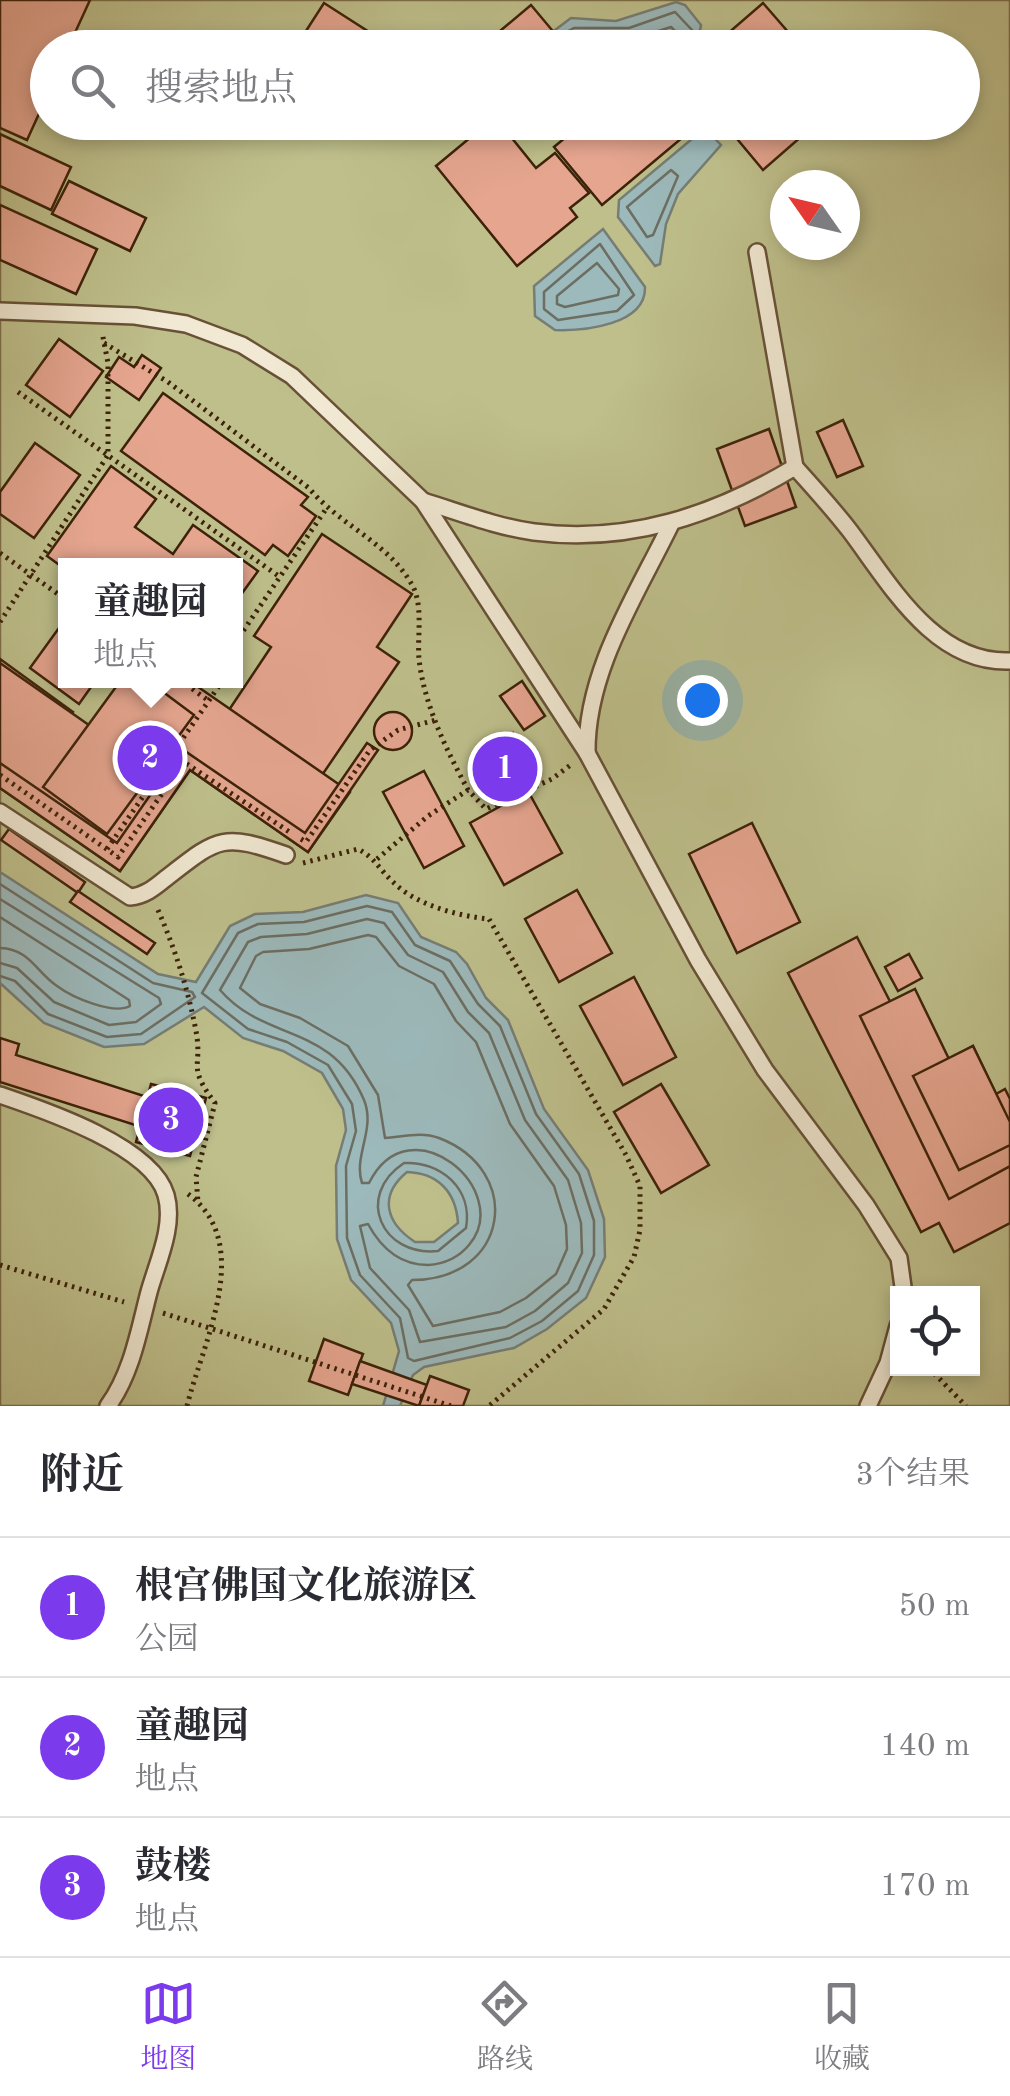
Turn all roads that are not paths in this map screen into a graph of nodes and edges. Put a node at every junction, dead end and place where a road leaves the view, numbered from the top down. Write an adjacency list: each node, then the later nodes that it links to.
1 (757, 252): 3 (lane)
2 (0, 311): 4 (lane)
3 (795, 467): 5 (lane); 6 (lane)
4 (423, 500): 5 (lane); 7 (lane)
5 (671, 524): 7 (lane)
6 (1010, 661)
7 (587, 753): 11 (lane)
8 (0, 812): 9 (lane)
9 (286, 855)
10 (0, 1095): 13 (lane)
11 (903, 1286)
12 (890, 1356): 14 (lane)
13 (108, 1406)
14 (868, 1406)

